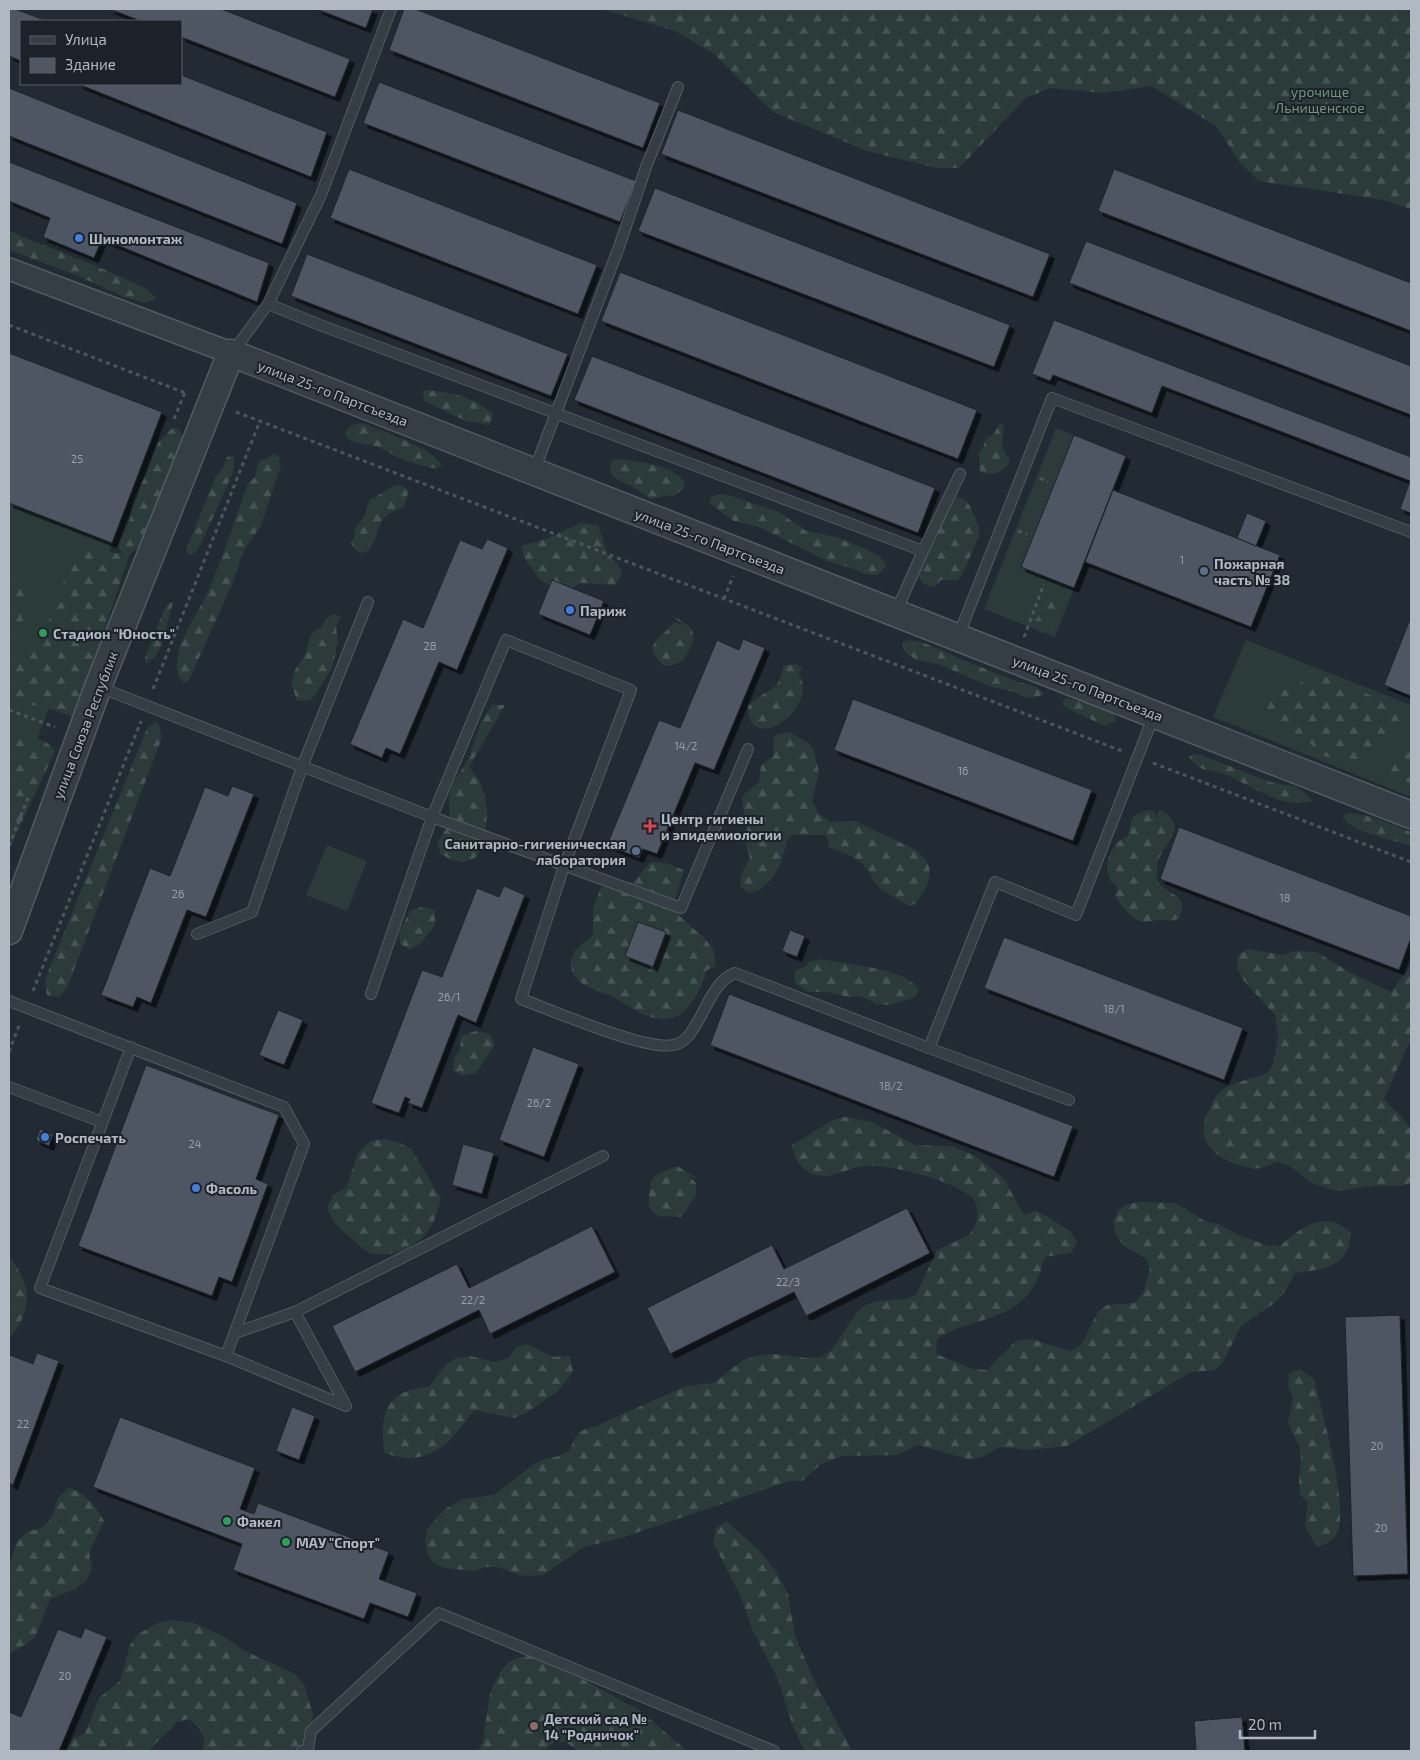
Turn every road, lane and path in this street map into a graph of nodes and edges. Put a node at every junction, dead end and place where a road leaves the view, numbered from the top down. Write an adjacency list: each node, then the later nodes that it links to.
1 (391, 9): 4 (lane)
2 (678, 87): 8 (lane)
3 (9, 269): 6 (street, улица 25-го Партсъезда)
4 (268, 304): 6 (lane); 8 (lane)
5 (9, 325): 7 (path)
6 (231, 353): 7 (street, улица Союза Республик); 10 (street, улица 25-го Партсъезда)
7 (211, 403): 9 (path); 19 (street, улица Союза Республик)
8 (555, 412): 10 (lane); 13 (lane)
9 (260, 421): 20 (path); 25 (path)
10 (533, 472): 16 (street, улица 25-го Партсъезда)
11 (960, 474): 13 (lane)
12 (1411, 532): 17 (lane)
13 (922, 551): 16 (lane)
14 (1044, 584): 18 (path)
15 (368, 602): 26 (lane)
16 (896, 613): 17 (street, улица 25-го Партсъезда)
17 (958, 638): 18 (street, улица 25-го Партсъезда)
18 (1015, 660): 22 (street, улица 25-го Партсъезда)
19 (98, 687): 20 (lane); 31 (street, улица Союза Республик)
20 (146, 706): 26 (lane); 35 (path)
21 (9, 710): 23 (path)
22 (1154, 714): 25 (lane); 27 (street, улица 25-го Партсъезда)
23 (55, 727)
24 (748, 749): 30 (lane)
25 (1138, 757): 29 (path); 37 (lane)
26 (302, 766): 28 (lane); 32 (lane)
27 (1411, 815)
28 (432, 817): 30 (lane); 30 (lane); 33 (lane)
29 (1411, 862)
30 (564, 866): 37 (lane)
31 (9, 930)
32 (197, 934)
33 (371, 994)
34 (9, 1001): 35 (lane)
35 (26, 1008): 36 (lane); 38 (path)
36 (131, 1047): 41 (lane); 44 (lane)
37 (930, 1048): 40 (lane)
38 (9, 1052)
39 (9, 1087): 41 (lane)
40 (1069, 1100)
41 (102, 1122): 45 (lane)
42 (603, 1156): 43 (lane)
43 (295, 1312): 44 (lane); 45 (lane)
44 (235, 1332): 45 (lane)
45 (226, 1356)
46 (302, 1751): 47 (lane)
47 (774, 1751)

